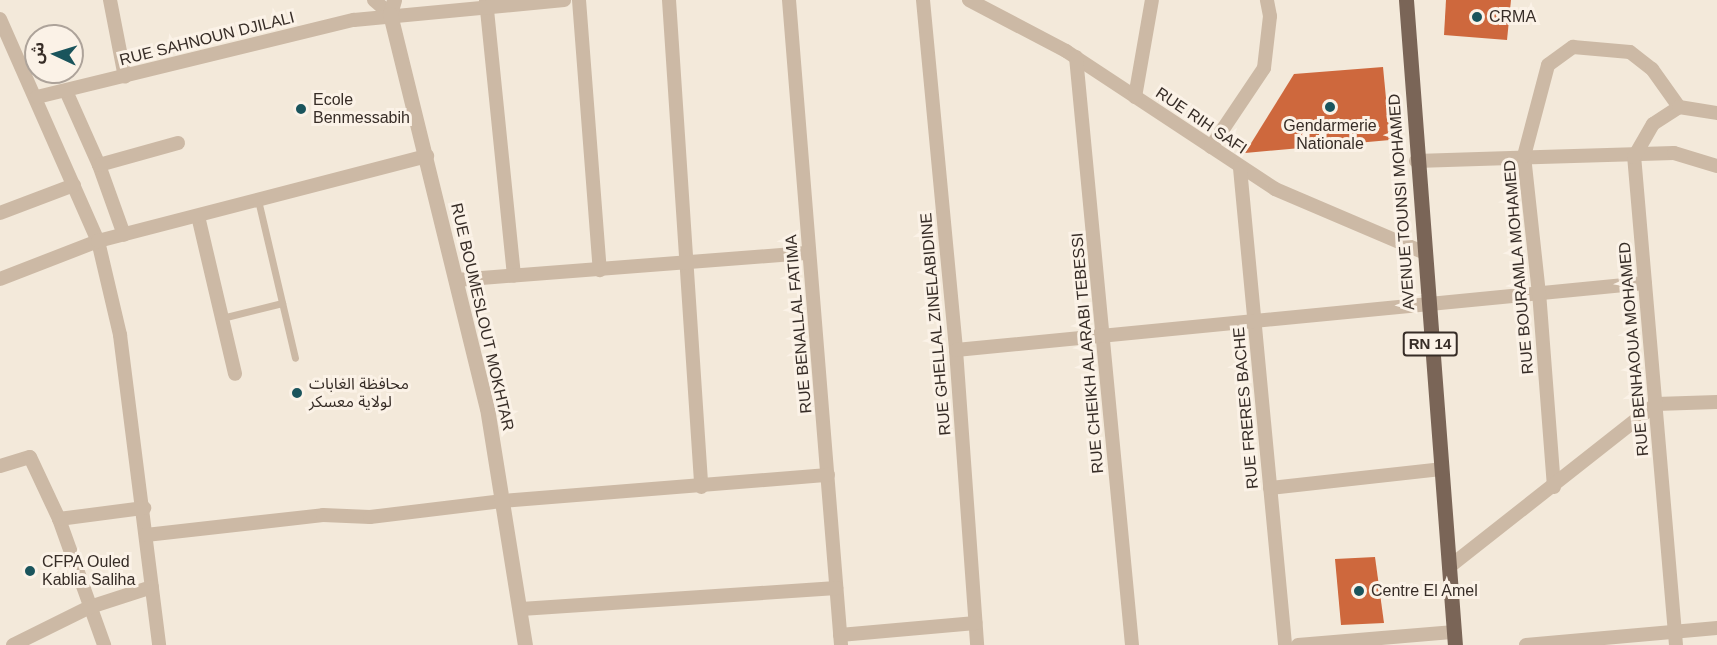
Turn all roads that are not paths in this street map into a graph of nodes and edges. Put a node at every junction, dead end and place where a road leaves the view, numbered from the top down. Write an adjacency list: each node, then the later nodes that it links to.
1 (110, 0): 18 (street)
2 (374, 0): 14 (street)
3 (564, 0): 13 (street, RUE SAHNOUN DJILALI)
4 (579, 0): 42 (street)
5 (669, 0): 41 (street)
6 (789, 0): 40 (street, RUE BENALLAL FATIMA)
7 (922, 0): 53 (street, RUE GHELLAL ZINELABIDINE)
8 (969, 0): 17 (street, RUE RIH SAFI)
9 (1152, 0): 21 (street)
10 (1267, 0): 25 (street)
11 (1406, 0): 16 (main road, AVENUE TOUNSI MOHAMED / RN 14)
12 (1417, 0): 16 (main road, AVENUE TOUNSI MOHAMED / RN 14)
13 (486, 3): 14 (street, RUE SAHNOUN DJILALI); 43 (street)
14 (392, 7): 18 (street, RUE SAHNOUN DJILALI); 26 (street, RUE BOUMESLOUT MOKHTAR)
15 (0, 19): 20 (street)
16 (1409, 44): 29 (main road, AVENUE TOUNSI MOHAMED / RN 14)
17 (1076, 57): 21 (street, RUE RIH SAFI); 52 (street, RUE CHEIKH ALARABI TEBESSI)
18 (125, 77): 19 (street, RUE SAHNOUN DJILALI)
19 (66, 91): 20 (street, RUE SAHNOUN DJILALI); 30 (street)
20 (37, 97): 33 (street)
21 (1135, 97): 25 (street, RUE RIH SAFI)
22 (1679, 107): 23 (street); 27 (street, RUE BOURAMLA MOHAMED); 28 (street)
23 (1717, 113)
24 (178, 143): 30 (street)
25 (1211, 147): 32 (street, RUE RIH SAFI)
26 (427, 156): 34 (street); 45 (street, RUE BOUMESLOUT MOKHTAR)
27 (1524, 156): 28 (street); 29 (street); 47 (street, RUE BOURAMLA MOHAMED)
28 (1634, 157): 31 (street); 46 (street, RUE BENHAOUA MOHAMED)
29 (1416, 161): 39 (main road, AVENUE TOUNSI MOHAMED / RN 14)
30 (99, 165): 37 (street)
31 (1717, 166)
32 (1240, 168): 39 (street, RUE RIH SAFI); 51 (street, RUE FRERES BACHE)
33 (74, 185): 35 (street); 38 (street)
34 (258, 200): 36 (street); 48 (lane)
35 (0, 213)
36 (198, 216): 37 (street); 50 (street)
37 (124, 235): 38 (street)
38 (98, 241): 44 (street); 65 (street)
39 (1423, 252): 49 (main road, AVENUE TOUNSI MOHAMED / RN 14)
40 (810, 253): 41 (street); 60 (street, RUE BENALLAL FATIMA)
41 (687, 262): 42 (street); 62 (street)
42 (600, 270): 43 (street)
43 (514, 276): 45 (street)
44 (0, 279)
45 (456, 280): 64 (street, RUE BOUMESLOUT MOKHTAR)
46 (1645, 283): 47 (street); 57 (street, RUE BENHAOUA MOHAMED)
47 (1539, 294): 49 (street); 61 (street, RUE BOURAMLA MOHAMED)
48 (282, 303): 50 (lane); 54 (lane)
49 (1427, 305): 51 (street); 59 (main road, AVENUE TOUNSI MOHAMED / RN 14)
50 (222, 318): 55 (street)
51 (1254, 322): 52 (street); 63 (street, RUE FRERES BACHE)
52 (1103, 336): 53 (street); 83 (street, RUE CHEIKH ALARABI TEBESSI)
53 (956, 350): 73 (street, RUE GHELLAL ZINELABIDINE)
54 (295, 358)
55 (235, 374)
56 (1717, 402): 57 (street)
57 (1656, 404): 61 (street); 75 (street, RUE BENHAOUA MOHAMED)
58 (0, 466): 66 (street)
59 (1441, 469): 63 (street); 68 (main road, AVENUE TOUNSI MOHAMED / RN 14)
60 (828, 475): 62 (street); 70 (street, RUE BENALLAL FATIMA)
61 (1554, 487): 68 (street)
62 (701, 488): 64 (street)
63 (1270, 488): 84 (street, RUE FRERES BACHE)
64 (503, 501): 67 (street); 72 (street, RUE BOUMESLOUT MOKHTAR)
65 (144, 508): 66 (street); 67 (street)
66 (59, 519): 71 (street)
67 (146, 535): 69 (street)
68 (1449, 567): 76 (main road, AVENUE TOUNSI MOHAMED / RN 14)
69 (152, 587): 71 (street); 80 (street)
70 (836, 588): 72 (street); 77 (street, RUE BENALLAL FATIMA)
71 (90, 607): 78 (street); 79 (street)
72 (521, 609): 81 (street, RUE BOUMESLOUT MOKHTAR)
73 (975, 623): 77 (street); 82 (street, RUE GHELLAL ZINELABIDINE)
74 (1717, 628): 75 (street)
75 (1676, 638): 86 (street)
76 (1455, 639): 85 (street)
77 (840, 640)
78 (13, 645)
79 (104, 645)
80 (159, 645)
81 (525, 645)
82 (977, 645)
83 (1132, 645)
84 (1285, 645)
85 (1298, 645)
86 (1526, 645)

